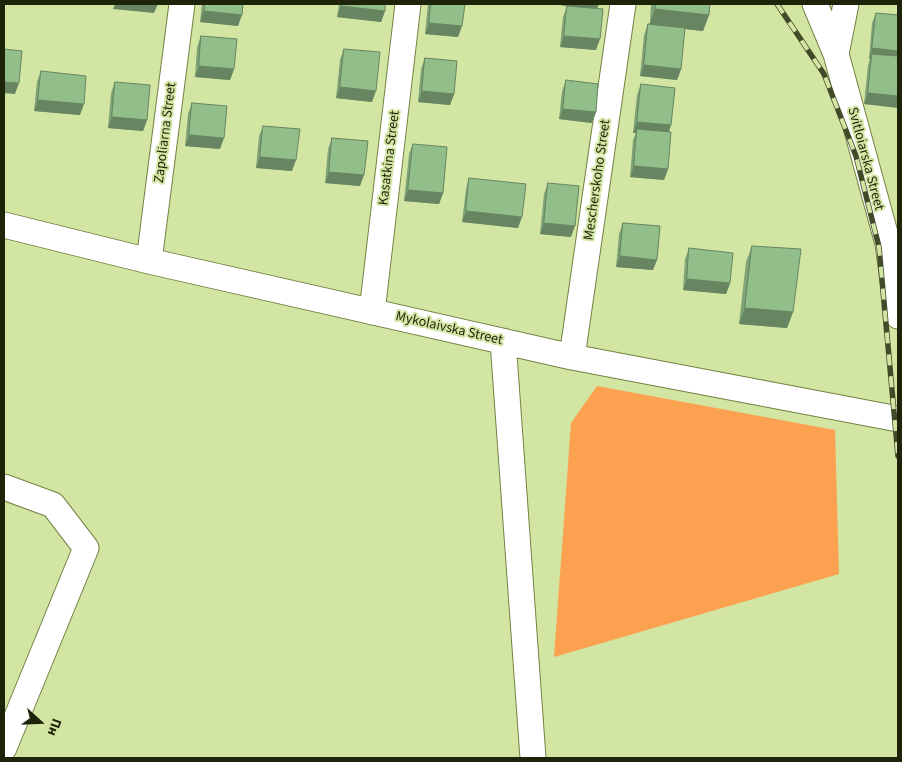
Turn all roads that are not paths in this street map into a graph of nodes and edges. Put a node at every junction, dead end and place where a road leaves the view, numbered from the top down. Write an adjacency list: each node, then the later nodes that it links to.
1 (182, 4): 8 (street, Zapoliarna Street)
2 (408, 4): 9 (street, Kasatkina Street)
3 (623, 4): 12 (street, Mescherskoho Street)
4 (815, 4): 6 (street)
5 (846, 4): 6 (street, Svitloiarska Street)
6 (836, 54): 10 (street, Svitloiarska Street)
7 (4, 225): 8 (street, Mykolaivska Street)
8 (149, 261): 9 (street, Mykolaivska Street)
9 (372, 312): 11 (street, Mykolaivska Street)
10 (898, 316)
11 (503, 342): 12 (street, Mykolaivska Street); 16 (street)
12 (572, 357): 13 (street, Mykolaivska Street)
13 (898, 419)
14 (4, 487): 15 (street)
15 (4, 748)
16 (533, 758)

